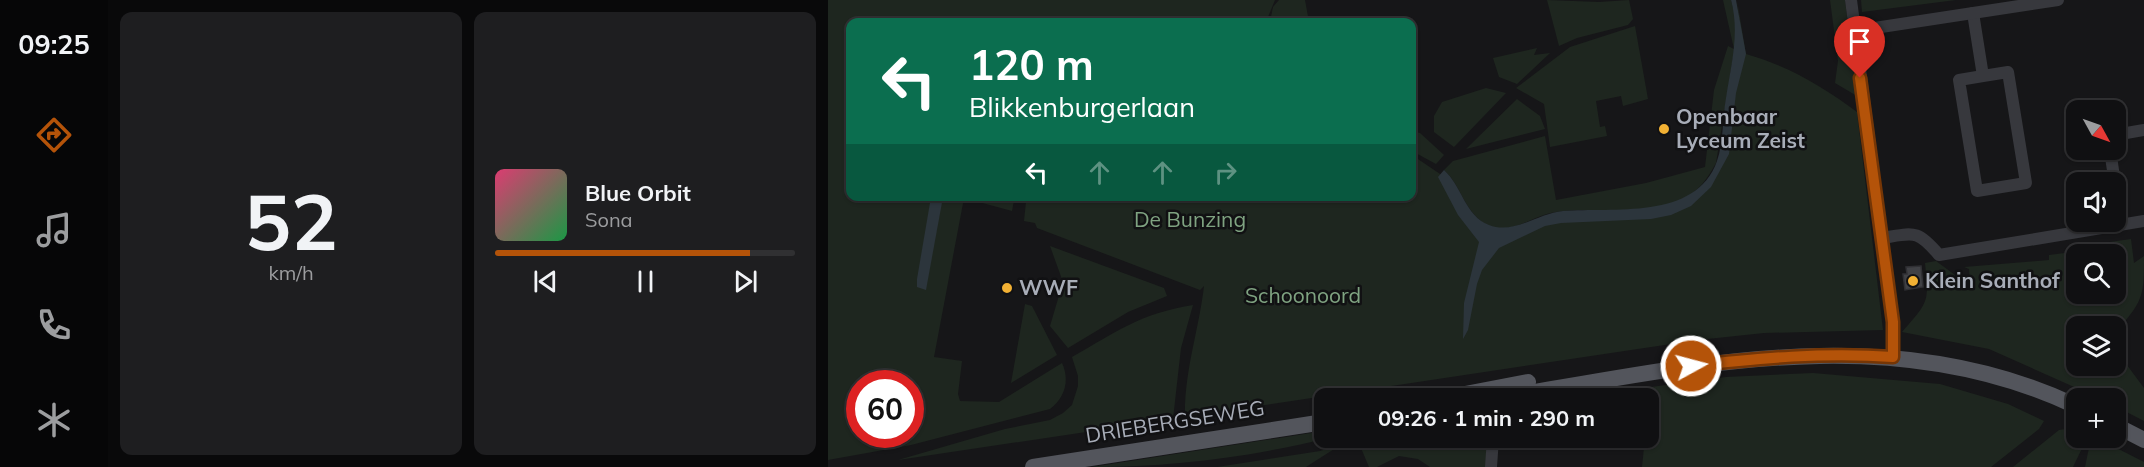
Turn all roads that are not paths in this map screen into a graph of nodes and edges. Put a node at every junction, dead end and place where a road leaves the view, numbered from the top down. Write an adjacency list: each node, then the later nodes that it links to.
1 (1851, 0): 4 (street)
2 (2058, 0): 3 (street)
3 (1973, 13): 4 (street); 5 (street)
4 (1855, 31): 11 (street)
5 (1983, 76): 5 (street)
6 (2144, 130): 7 (street)
7 (2126, 133)
8 (2144, 221): 9 (street)
9 (2126, 223)
10 (2074, 232): 11 (street)
11 (1882, 238): 12 (street)
12 (1893, 357): 13 (main road); 14 (main road)
13 (1514, 388)
14 (2066, 402)
15 (1314, 424): 19 (main road, DRIEBERGSEWEG)
16 (2126, 431): 17 (main road)
17 (2144, 440)
18 (1492, 448): 20 (street)
19 (1033, 467)
20 (1491, 467)

